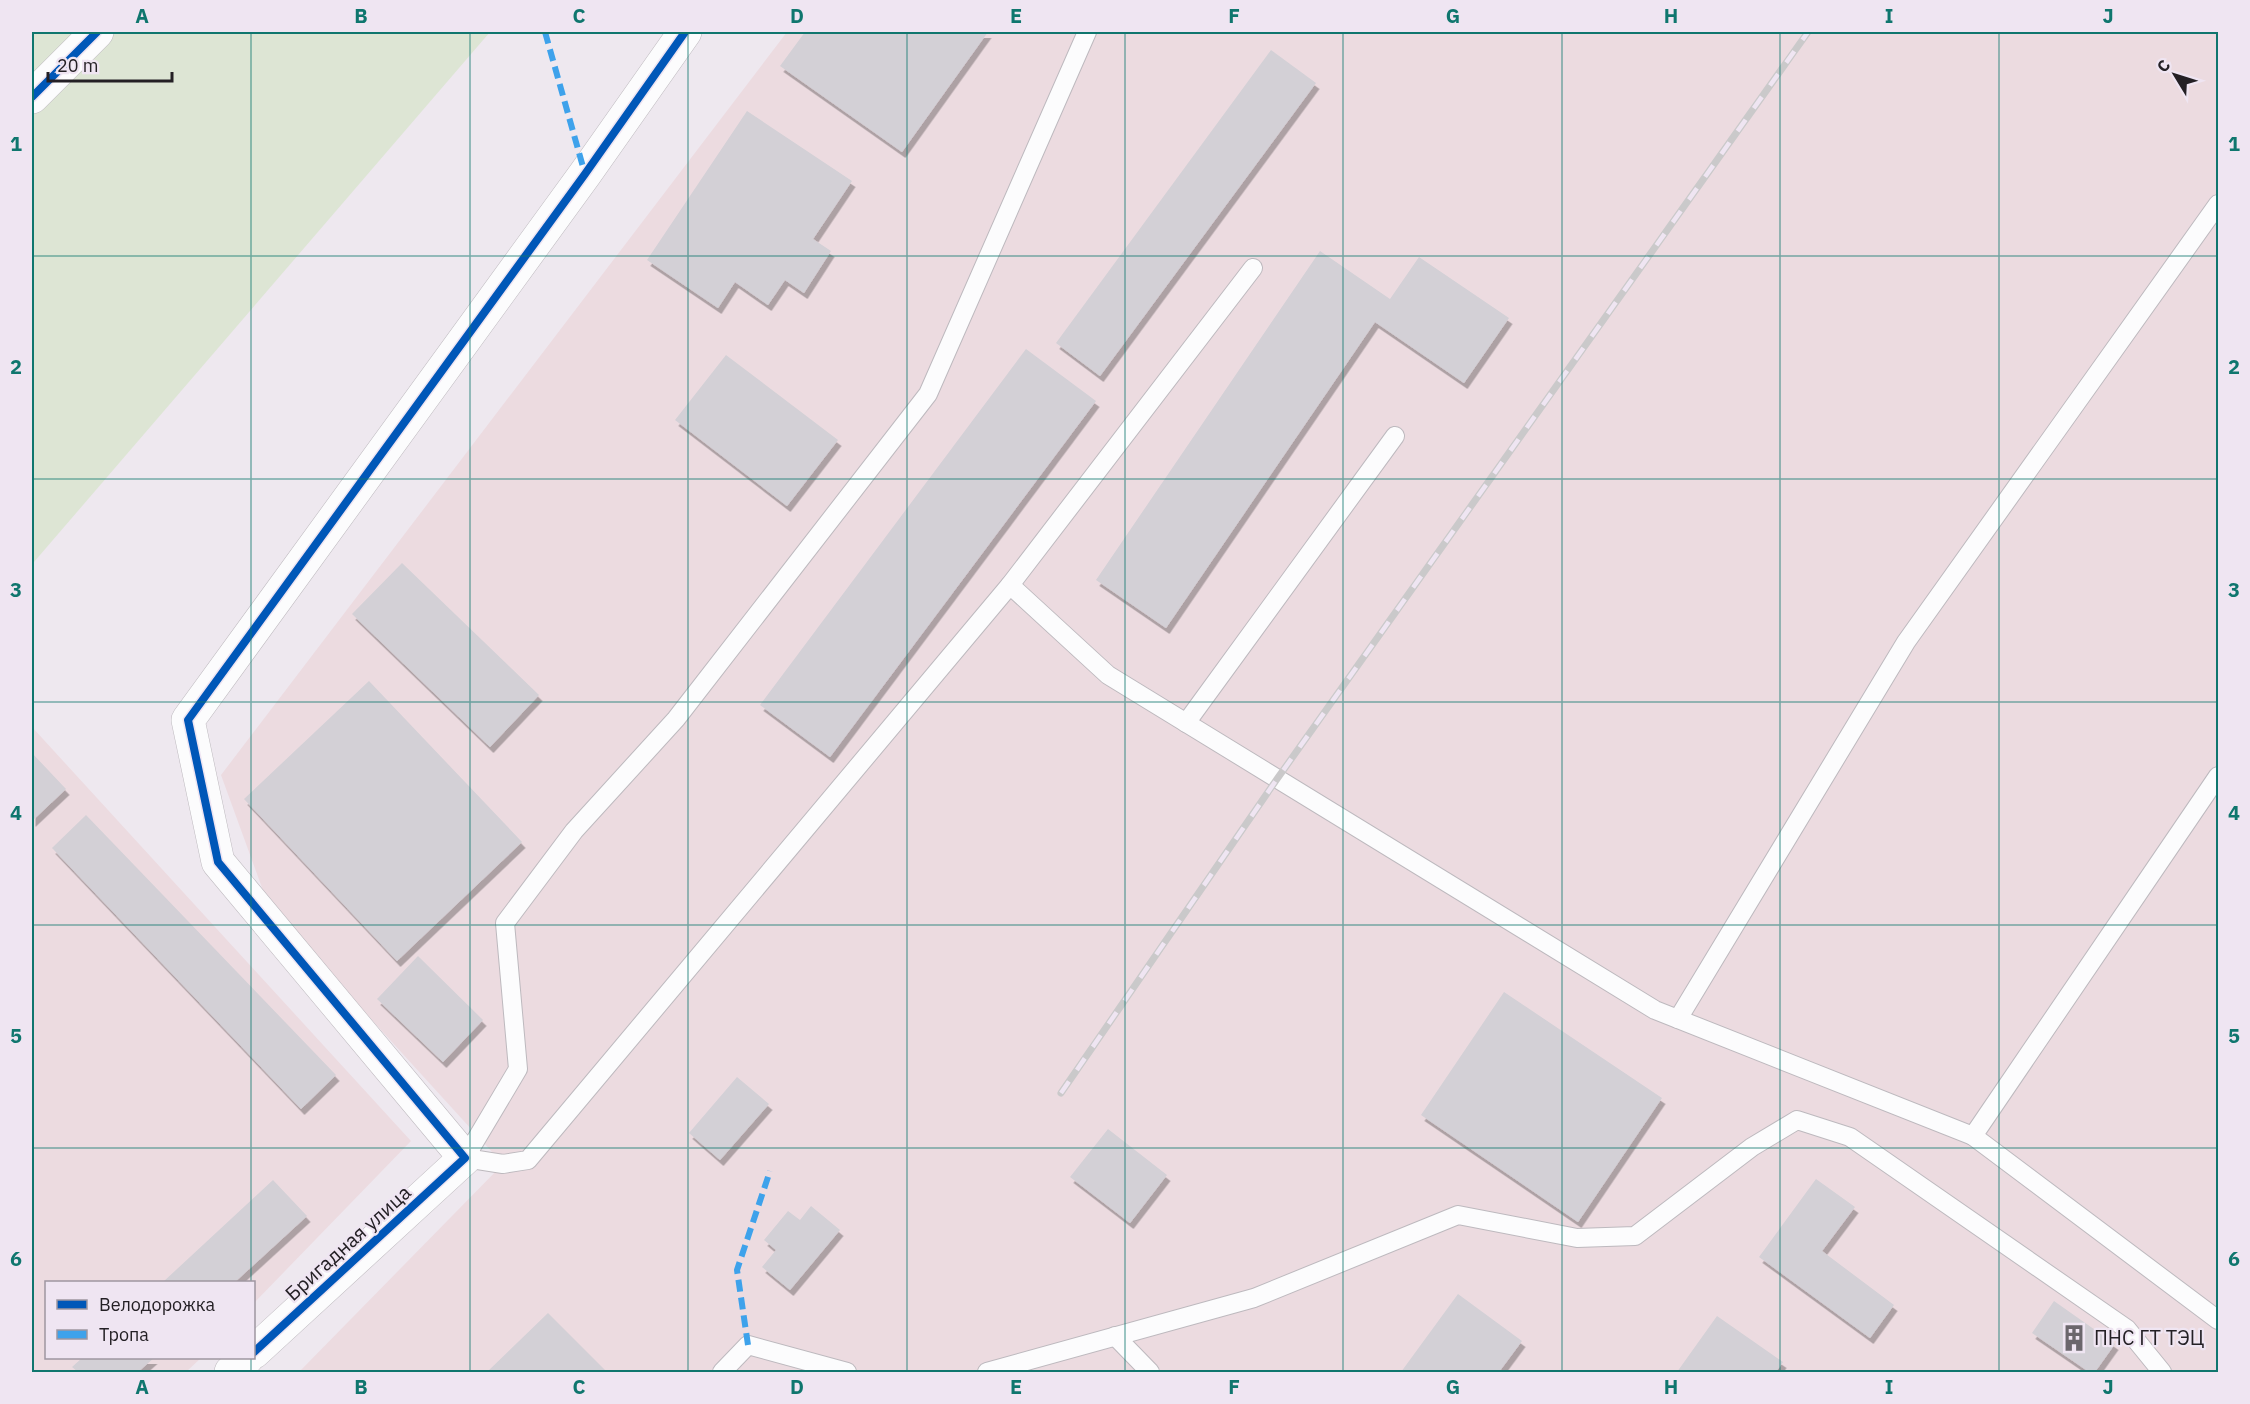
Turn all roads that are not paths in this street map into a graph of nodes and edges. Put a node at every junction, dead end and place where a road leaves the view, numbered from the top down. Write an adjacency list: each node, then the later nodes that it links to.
1 (97, 32): 4 (street)
2 (685, 32): 13 (street)
3 (1087, 32): 13 (lane)
4 (32, 97)
5 (2218, 204): 11 (lane)
6 (1252, 267): 8 (lane)
7 (1395, 436): 9 (lane)
8 (1010, 585): 9 (lane); 13 (lane)
9 (1186, 723): 11 (lane)
10 (2218, 776): 12 (lane)
11 (1678, 1019): 12 (lane)
12 (1973, 1136): 14 (lane)
13 (465, 1158): 16 (street, Бригадная улица)
14 (2218, 1320)
15 (1115, 1336): 21 (lane); 22 (lane); 23 (lane)
16 (255, 1351)
17 (246, 1359): 18 (street)
18 (231, 1372)
19 (722, 1372): 20 (lane)
20 (847, 1372)
21 (987, 1372)
22 (1150, 1372)
23 (2162, 1372)

